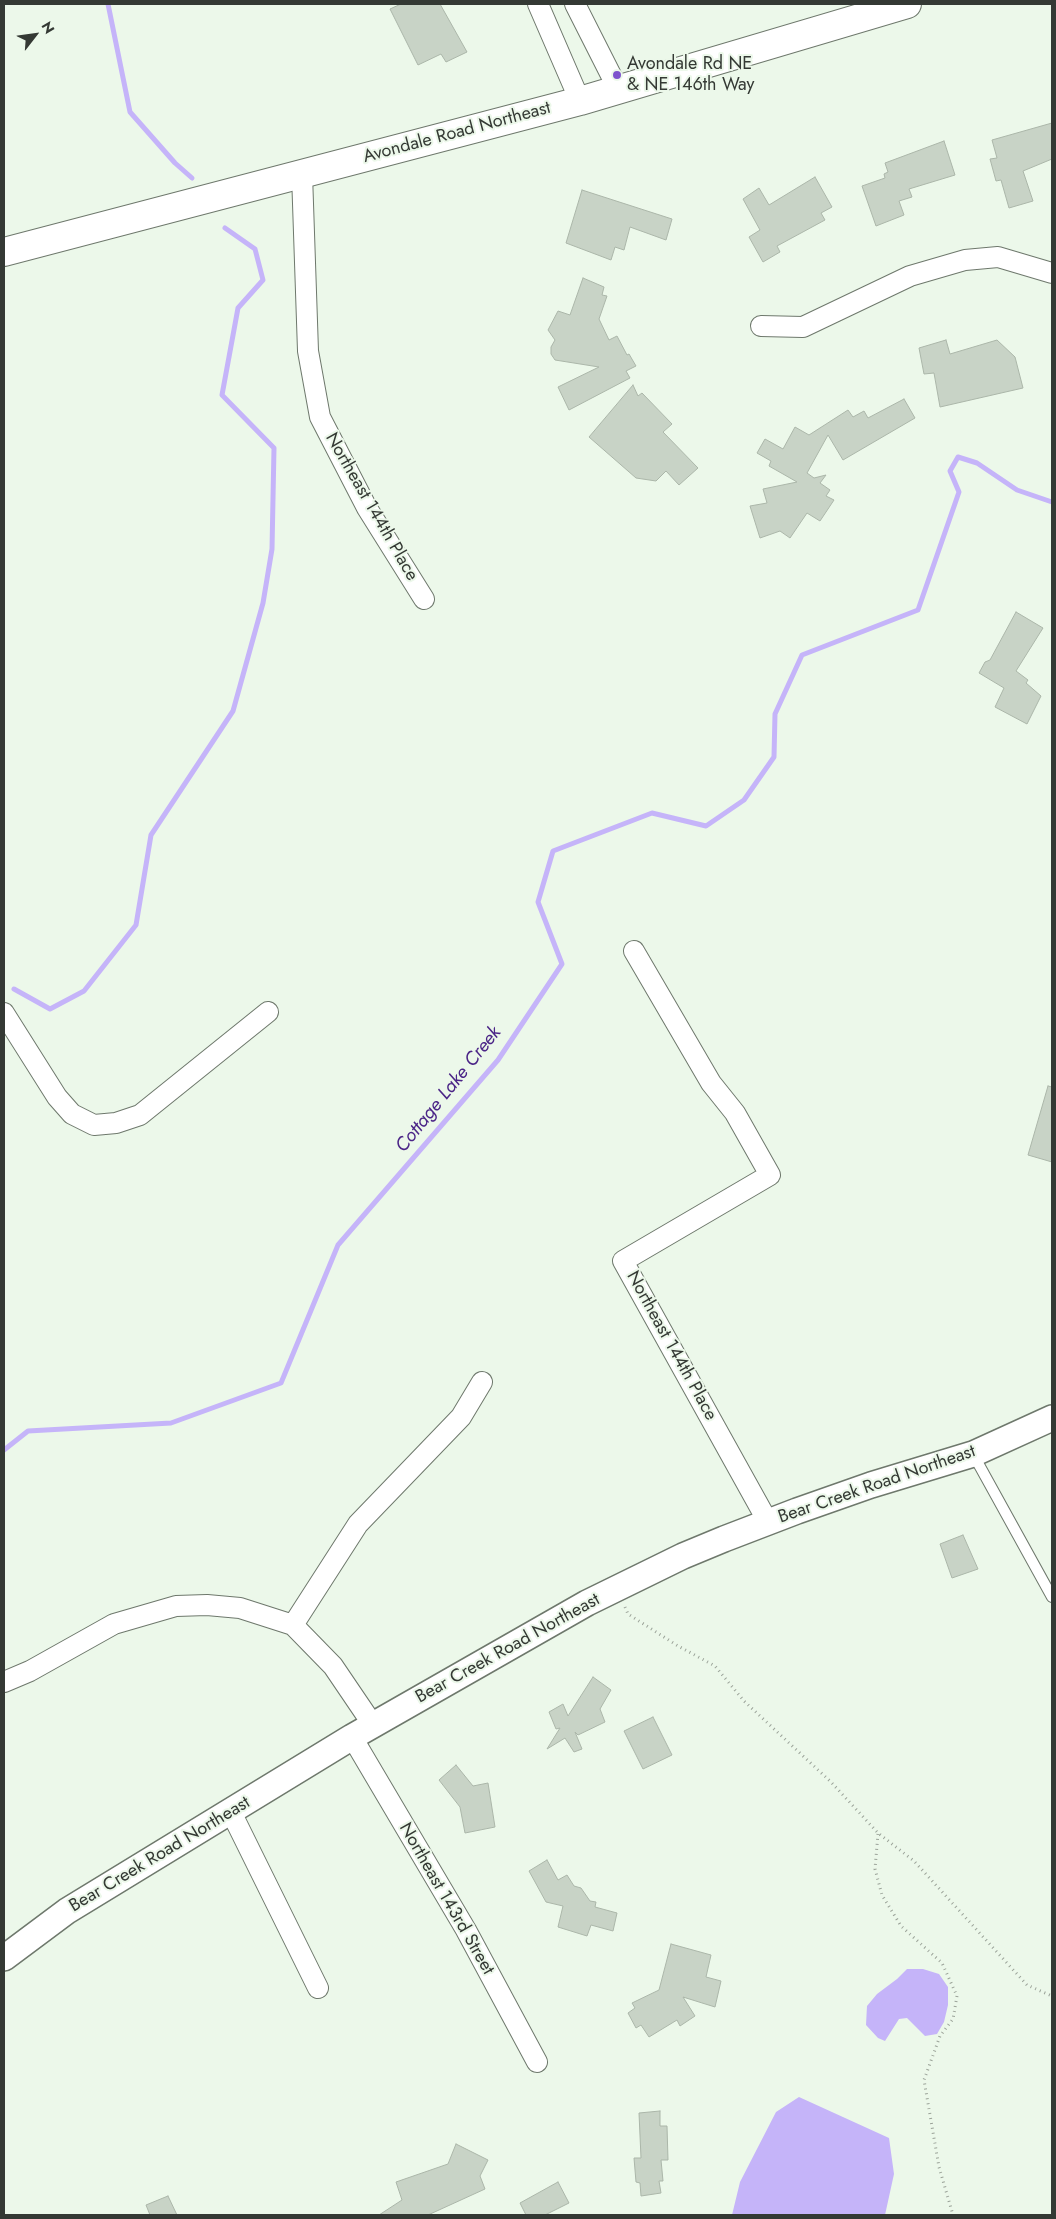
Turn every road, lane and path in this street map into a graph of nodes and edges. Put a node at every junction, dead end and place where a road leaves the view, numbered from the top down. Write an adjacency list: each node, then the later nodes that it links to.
1 (538, 4): 5 (street)
2 (575, 4): 4 (street)
3 (907, 4): 4 (main road, Avondale Road Northeast)
4 (618, 89): 5 (main road, Avondale Road Northeast)
5 (580, 100): 6 (main road, Avondale Road Northeast)
6 (302, 174): 7 (main road, Avondale Road Northeast); 10 (street, Northeast 144th Place)
7 (4, 252)
8 (1052, 273): 9 (street)
9 (761, 326)
10 (424, 600)
11 (634, 951): 17 (street, Northeast 144th Place)
12 (4, 1012): 13 (street)
13 (268, 1012)
14 (482, 1382): 20 (street)
15 (1052, 1418): 16 (street, Bear Creek Road Northeast)
16 (973, 1454): 17 (street, Bear Creek Road Northeast); 19 (lane)
17 (768, 1522): 18 (street, Bear Creek Road Northeast)
18 (616, 1589): 22 (street, Bear Creek Road Northeast); 24 (path)
19 (1052, 1597)
20 (293, 1625): 21 (street, Northeast 143rd Street); 22 (street, Northeast 143rd Street)
21 (4, 1682)
22 (363, 1731): 23 (street, Bear Creek Road Northeast); 28 (street, Northeast 143rd Street)
23 (231, 1812): 25 (street, Bear Creek Road Northeast); 26 (street)
24 (878, 1833): 27 (path); 29 (path)
25 (4, 1958)
26 (318, 1988)
27 (1052, 1996)
28 (537, 2062)
29 (953, 2215)

